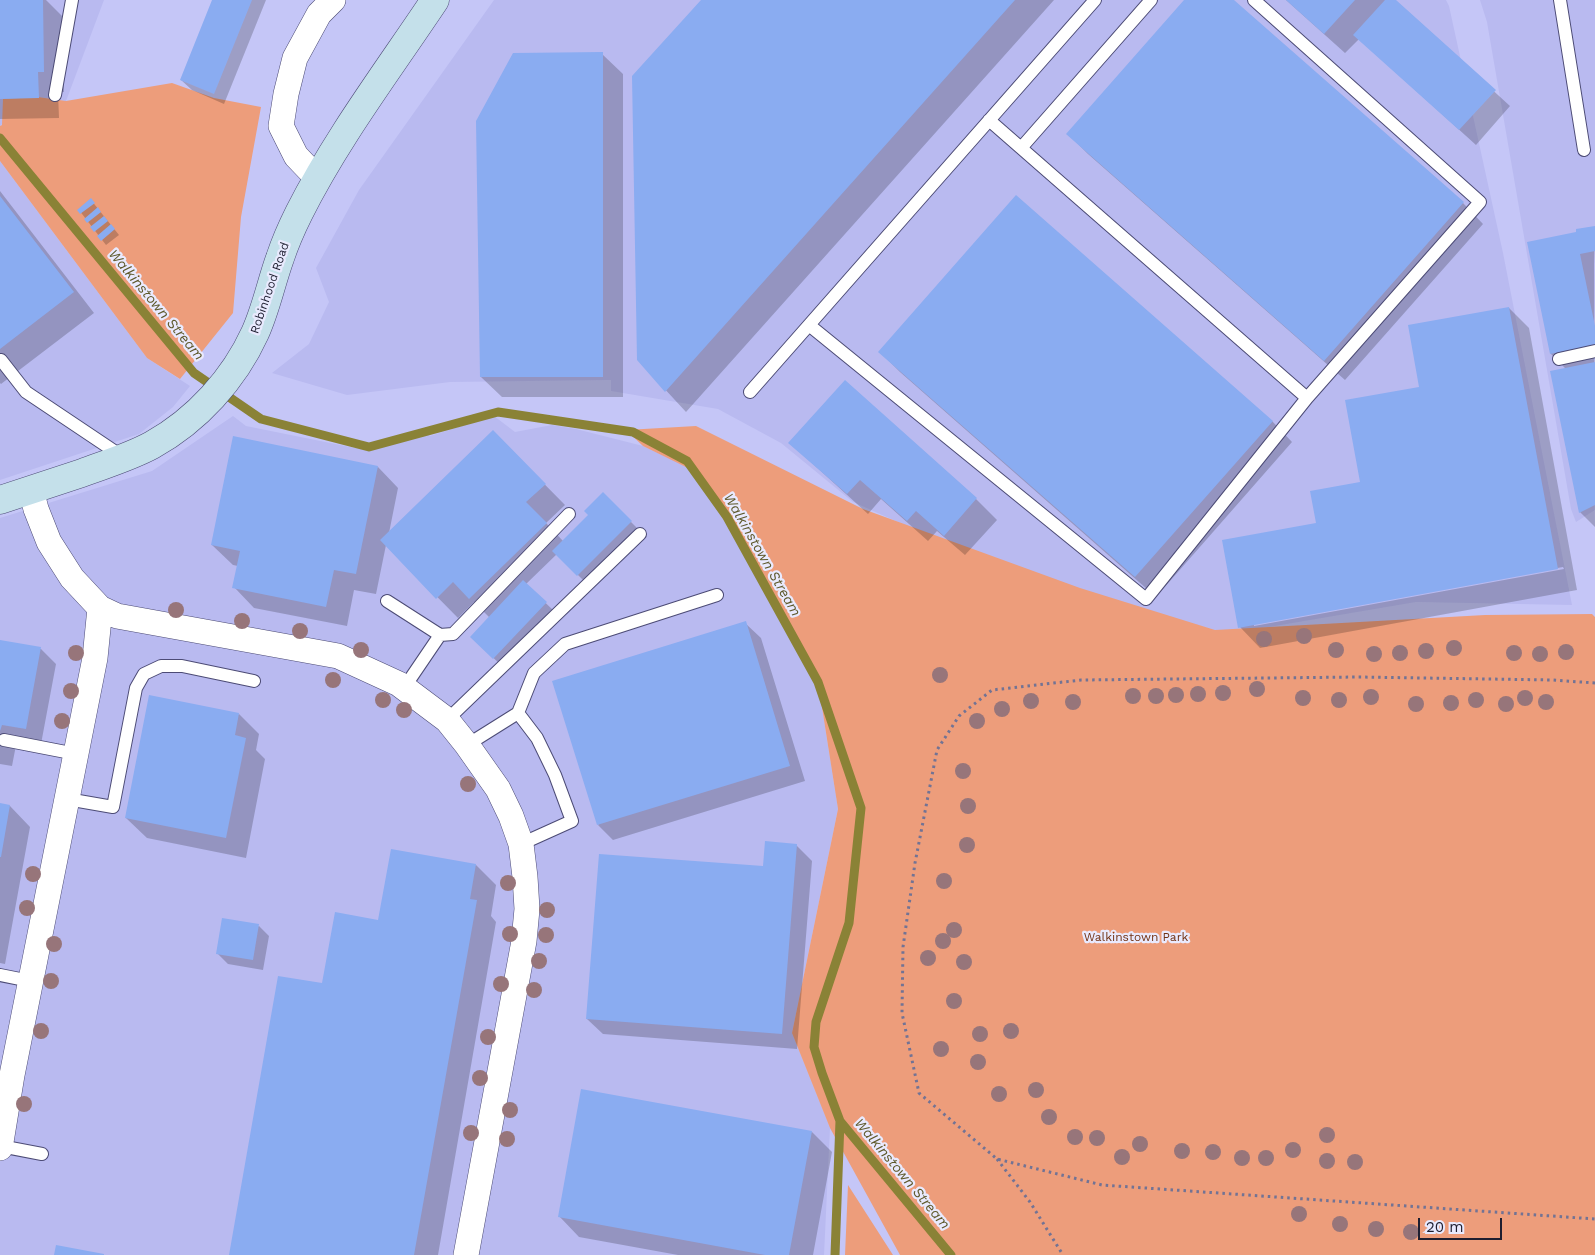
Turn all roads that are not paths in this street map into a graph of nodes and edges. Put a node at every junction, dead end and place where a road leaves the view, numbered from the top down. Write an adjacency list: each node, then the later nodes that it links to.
1 (72, 0): 8 (lane)
2 (435, 0): 12 (street, Robinhood Road)
3 (1095, 0): 9 (lane)
4 (1150, 0): 10 (lane)
5 (1254, 0): 18 (lane)
6 (1560, 0): 11 (lane)
7 (331, 1): 12 (street)
8 (56, 95)
9 (989, 120): 10 (lane); 13 (lane)
10 (1021, 148): 18 (lane)
11 (1584, 150)
12 (317, 178): 19 (street, Robinhood Road)
13 (809, 325): 17 (lane); 18 (lane)
14 (1595, 351): 15 (lane)
15 (1559, 359)
16 (1, 360): 19 (lane)
17 (750, 392)
18 (1307, 398)
19 (125, 458): 20 (street, Robinhood Road)
20 (31, 490): 21 (street, Robinhood Road); 26 (street)
21 (0, 500)
22 (569, 514): 27 (lane)
23 (640, 534): 31 (lane)
24 (718, 595): 30 (lane)
25 (387, 600): 27 (lane)
26 (100, 608): 29 (street); 34 (street)
27 (440, 635): 29 (lane)
28 (254, 681): 35 (lane)
29 (404, 688): 31 (street)
30 (518, 713): 33 (lane); 36 (lane)
31 (447, 720): 33 (street)
32 (4, 740): 34 (lane)
33 (468, 746): 36 (street)
34 (76, 754): 35 (street)
35 (67, 799): 38 (street)
36 (521, 844): 41 (street)
37 (0, 975): 38 (lane)
38 (30, 981): 39 (street)
39 (0, 1147): 40 (lane)
40 (42, 1154)
41 (466, 1255)

